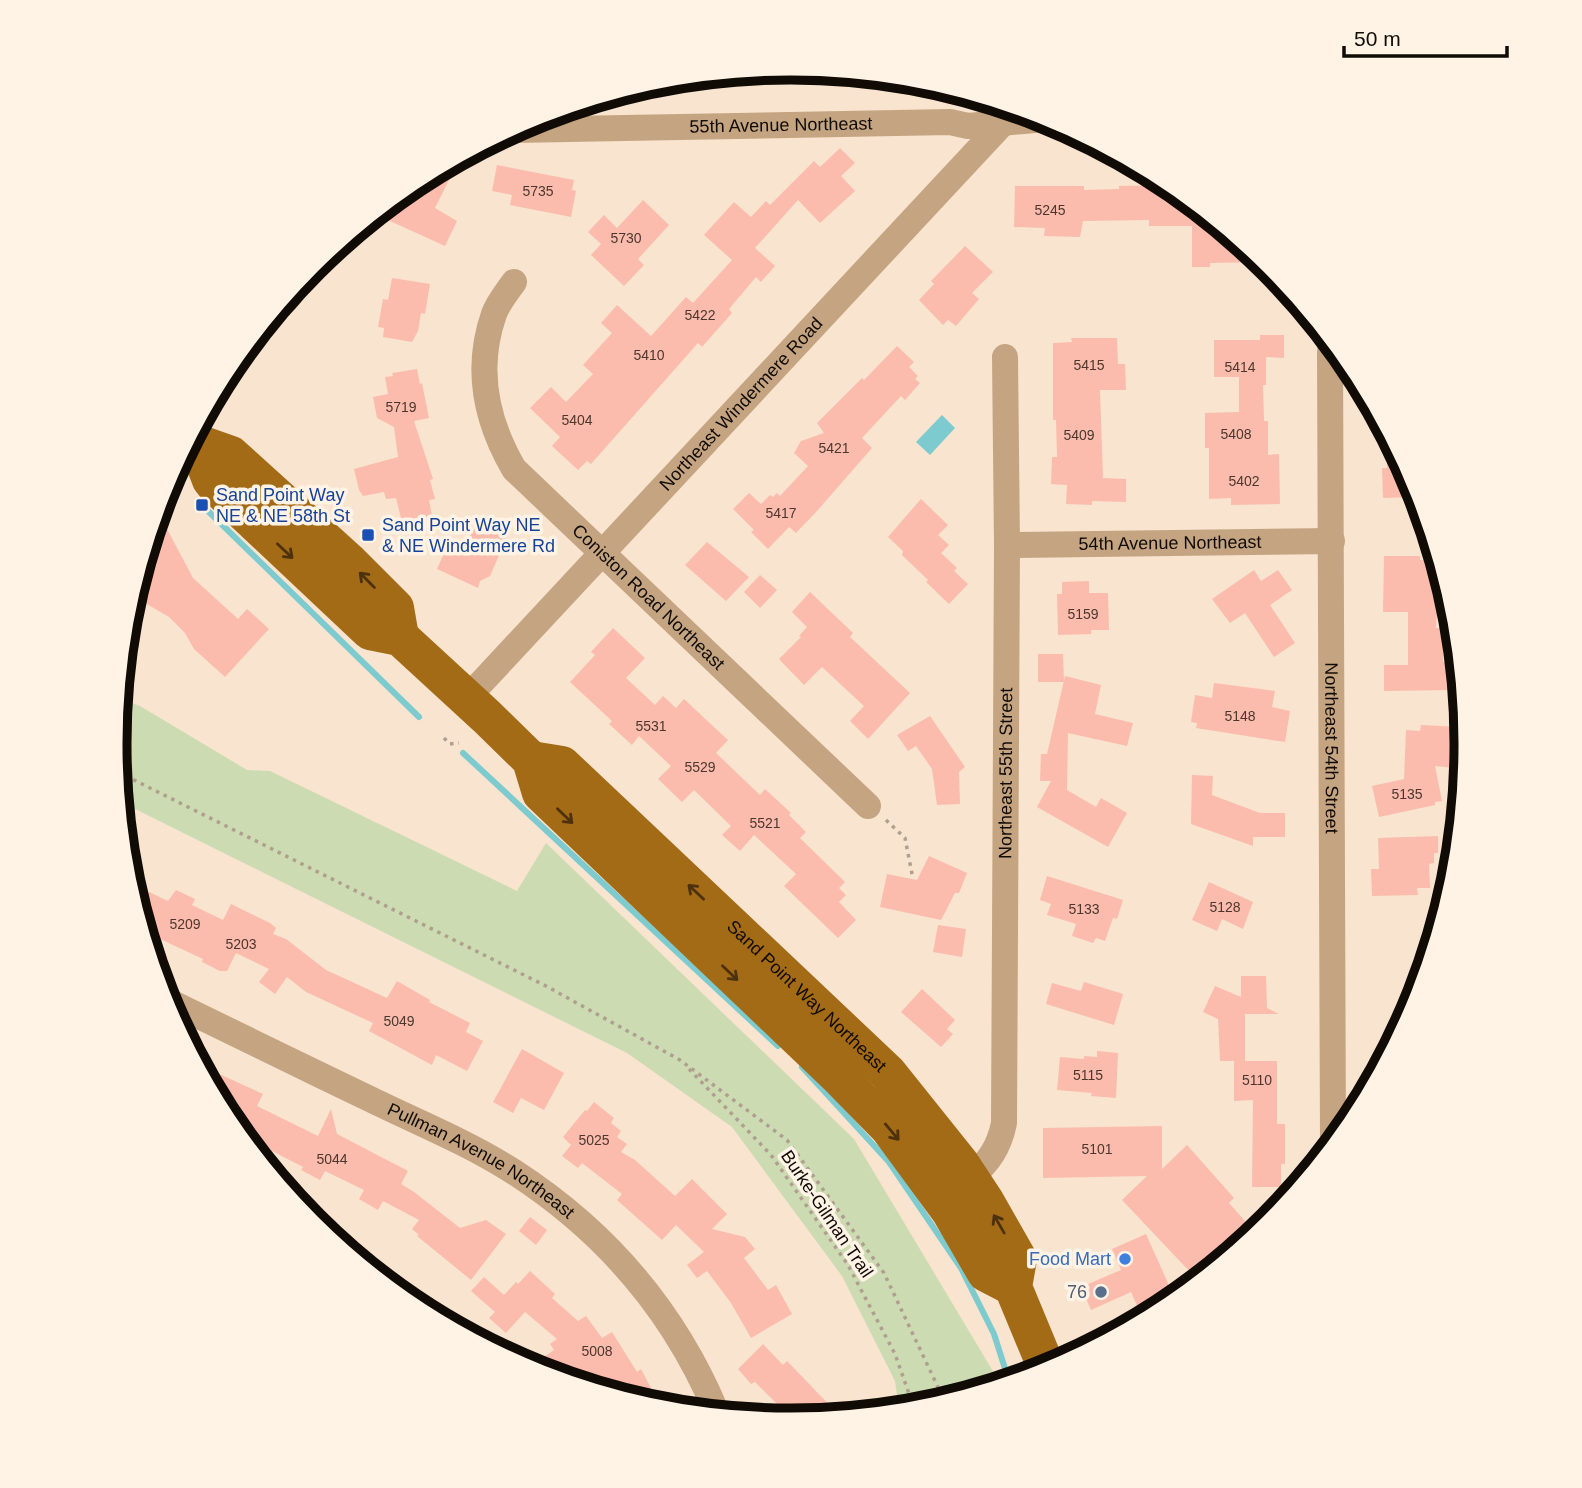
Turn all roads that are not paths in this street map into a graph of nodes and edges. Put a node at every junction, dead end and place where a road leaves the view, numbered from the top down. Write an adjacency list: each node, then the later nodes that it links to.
1 (1006, 117): 3 (street, 55th Avenue Northeast)
2 (1008, 118): 10 (street, Northeast Windermere Road)
3 (541, 129)
4 (514, 282): 10 (street, Coniston Road Northeast)
5 (1005, 357): 9 (street, Northeast 55th Street)
6 (1330, 358): 8 (street, Northeast 54th Street)
7 (200, 443): 11 (main road, Sand Point Way Northeast)
8 (1332, 541): 9 (street, 54th Avenue Northeast); 15 (street, Northeast 54th Street)
9 (1007, 545): 16 (street, Northeast 55th Street)
10 (604, 553): 11 (street, Northeast Windermere Road); 13 (street, Coniston Road Northeast)
11 (467, 698): 12 (main road, Sand Point Way Northeast)
12 (531, 760): 16 (main road, Sand Point Way Northeast, one-way to 12); 17 (main road, Sand Point Way Northeast, one-way to 17)
13 (868, 806)
14 (183, 1008): 19 (street, Pullman Avenue Northeast)
15 (1333, 1126)
16 (971, 1178): 17 (main road, Sand Point Way Northeast, one-way to 16)
17 (1013, 1287): 18 (main road, Sand Point Way Northeast)
18 (1042, 1358)
19 (716, 1403)

